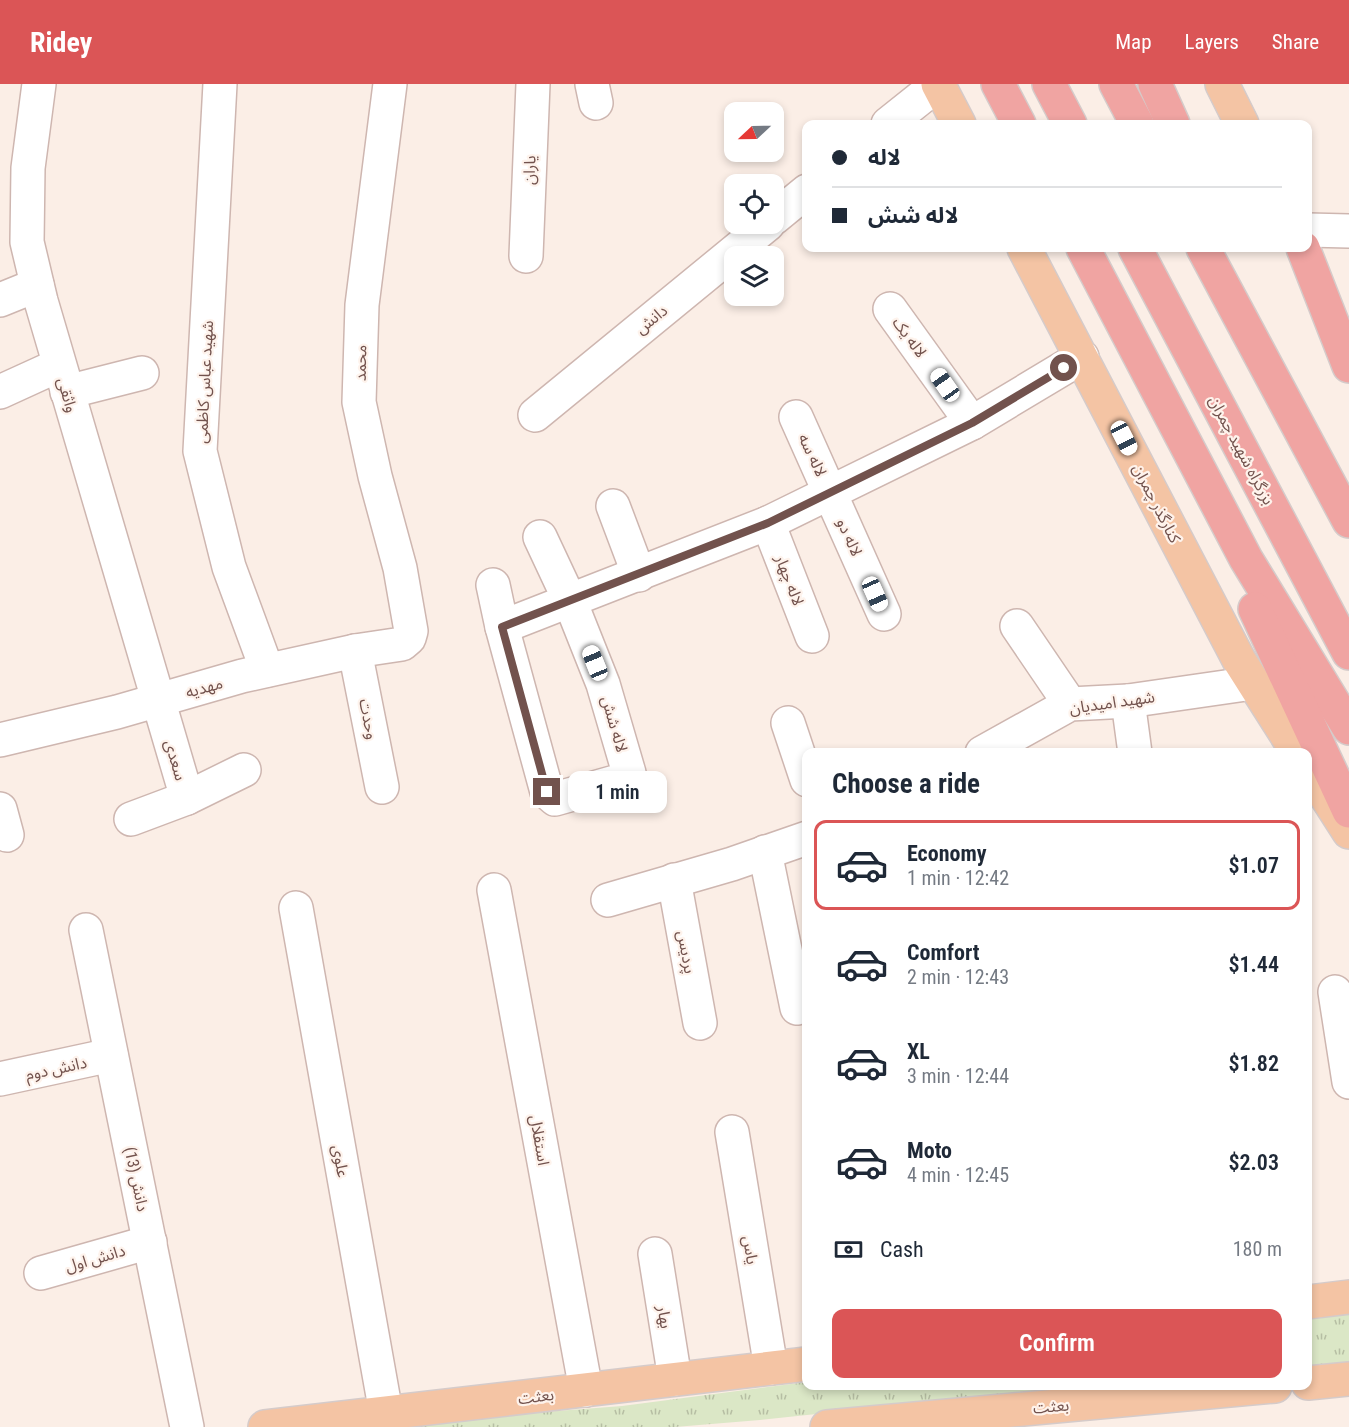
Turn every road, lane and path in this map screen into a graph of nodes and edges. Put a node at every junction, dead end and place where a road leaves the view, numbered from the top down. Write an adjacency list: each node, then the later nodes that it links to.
1 (39, 84): 29 (street, واثقی)
2 (220, 84): 58 (street, شهید عباس کاظمی)
3 (390, 84): 55 (street, محمد)
4 (533, 84): 28 (street, یاران)
5 (938, 84): 11 (street); 12 (main road)
6 (998, 84): 13 (highway)
7 (1049, 84): 14 (highway)
8 (1116, 84): 15 (highway)
9 (1155, 84): 16 (highway)
10 (1222, 84): 17 (main road)
11 (893, 120)
12 (957, 120)
13 (1017, 120)
14 (1068, 120)
15 (1135, 120)
16 (1171, 120)
17 (1240, 120)
18 (802, 195): 19 (street)
19 (784, 210)
20 (756, 234): 39 (street, دانش)
21 (1026, 252): 34 (main road, کنارگذر چمران)
22 (1085, 252): 32 (highway)
23 (1137, 252): 57 (highway, بزرگراه شهید چمران)
24 (1205, 252): 42 (highway)
25 (1227, 252): 42 (highway)
26 (1305, 252): 33 (main road)
27 (1305, 252): 35 (highway)
28 (526, 256)
29 (37, 285): 30 (street); 37 (street, واثقی)
30 (0, 300)
31 (890, 309): 41 (street, لاله یک)
32 (1122, 321): 64 (highway); 74 (highway)
33 (1349, 345)
34 (1082, 357): 41 (street); 59 (main road, کنارگذر چمران)
35 (1349, 366)
36 (142, 373): 37 (street)
37 (63, 378): 38 (street); 60 (street, واثقی)
38 (0, 392)
39 (535, 415)
40 (796, 417): 43 (street, لاله سه)
41 (972, 423): 43 (street)
42 (1315, 457): 45 (highway)
43 (830, 493): 46 (street); 51 (street, لاله دو)
44 (613, 506): 48 (street)
45 (1349, 521)
46 (768, 523): 48 (street); 54 (street, لاله چهار)
47 (540, 537): 50 (street)
48 (639, 575): 50 (street)
49 (493, 585): 53 (street)
50 (570, 601): 53 (street); 53 (street, لاله شش)
51 (884, 614)
52 (1017, 626): 62 (street)
53 (502, 627)
54 (812, 636)
55 (409, 638): 56 (street, مهدیه)
56 (355, 651): 58 (street, مهدیه); 72 (street, وحدت)
57 (1349, 653)
58 (267, 670): 60 (street, مهدیه)
59 (1253, 683): 61 (street, شهید امیدیان); 68 (main road, کنارگذر چمران)
60 (159, 700): 65 (street, مهدیه); 73 (street, سعدی)
61 (1128, 701): 62 (street, شهید امیدیان); 67 (street)
62 (1070, 704): 66 (street, شهید امیدیان)
63 (788, 723): 69 (street)
64 (1349, 728)
65 (0, 740)
66 (991, 748)
67 (1134, 748)
68 (1295, 748)
69 (802, 765)
70 (244, 770): 73 (street)
71 (1312, 774): 76 (main road)
72 (382, 787)
73 (187, 798): 75 (street, سعدی)
74 (1349, 812)
75 (131, 819)
76 (1349, 832)
77 (802, 840): 78 (street)
78 (765, 852): 79 (street); 85 (street)
79 (674, 880): 81 (street); 86 (street, پردیس)
80 (494, 890): 101 (street, استقلال)
81 (608, 900)
82 (296, 908): 103 (street, علوی)
83 (86, 930): 87 (street, دانش (13))
84 (1335, 992): 89 (street)
85 (797, 1008)
86 (700, 1023)
87 (111, 1055): 88 (street, دانش دوم); 91 (street, دانش (13))
88 (2, 1070)
89 (1349, 1082)
90 (732, 1132): 97 (street, یاس)
91 (150, 1242): 93 (street, دانش اول); 104 (street, دانش (13))
92 (655, 1254): 98 (street, بهار)
93 (41, 1273)
94 (1349, 1297): 95 (main road)
95 (1312, 1302)
96 (802, 1365): 97 (main road, بعثت)
97 (771, 1368): 98 (main road, بعثت)
98 (675, 1379): 101 (main road, بعثت)
99 (1349, 1379): 100 (main road)
100 (1312, 1383)
101 (586, 1390): 103 (main road, بعثت)
102 (1231, 1390): 106 (main road, بعثت)
103 (386, 1413): 105 (main road, بعثت)
104 (187, 1427)
105 (265, 1427)
106 (827, 1427)

